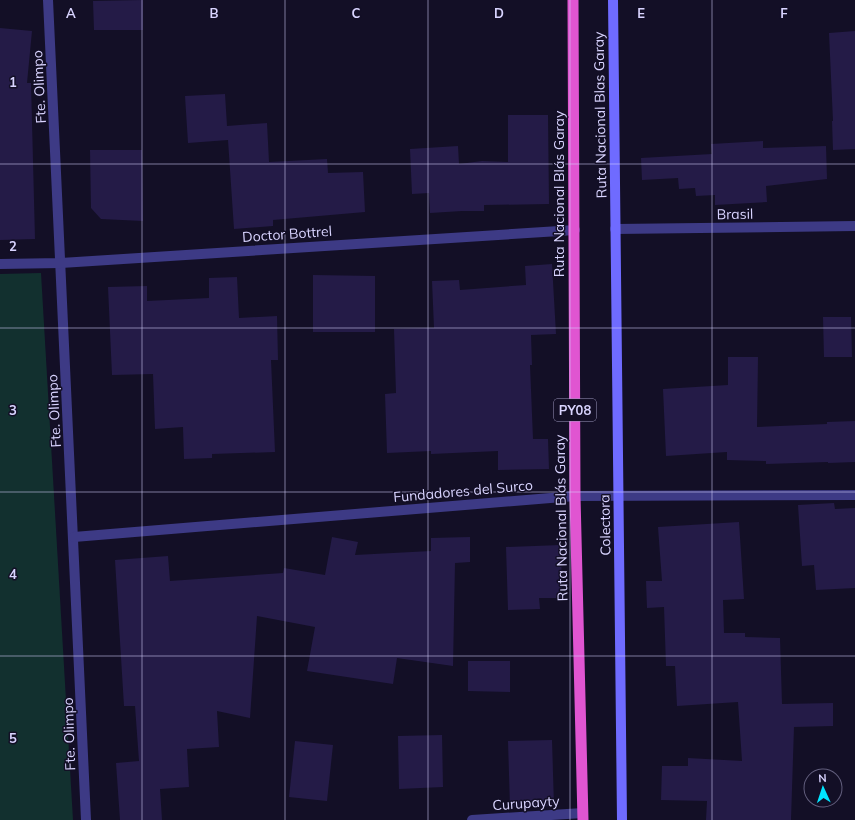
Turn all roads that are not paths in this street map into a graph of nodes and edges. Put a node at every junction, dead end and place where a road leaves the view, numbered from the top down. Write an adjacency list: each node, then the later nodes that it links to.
1 (48, 0): 7 (street, Fte. Olimpo)
2 (573, 0): 6 (highway, Ruta Nacional Blás Garay / PY08)
3 (613, 0): 5 (main road, Ruta Nacional Blas Garay)
4 (855, 226): 5 (street, Brasil)
5 (616, 229): 11 (main road, Colectora)
6 (575, 230): 7 (street, Doctor Bottrel); 10 (highway, Ruta Nacional Blás Garay / PY08)
7 (61, 263): 8 (street, Doctor Bottrel); 12 (street, Fte. Olimpo)
8 (0, 264)
9 (855, 495): 11 (street, Fundadores del Surco)
10 (575, 496): 11 (street, Fundadores del Surco); 12 (street, Fundadores del Surco); 13 (highway, Ruta Nacional Blás Garay / PY08)
11 (619, 496): 16 (main road, Colectora)
12 (74, 537): 14 (street, Fte. Olimpo)
13 (583, 816): 15 (street, Curupayty)
14 (86, 820)
15 (472, 820)
16 (622, 820)

